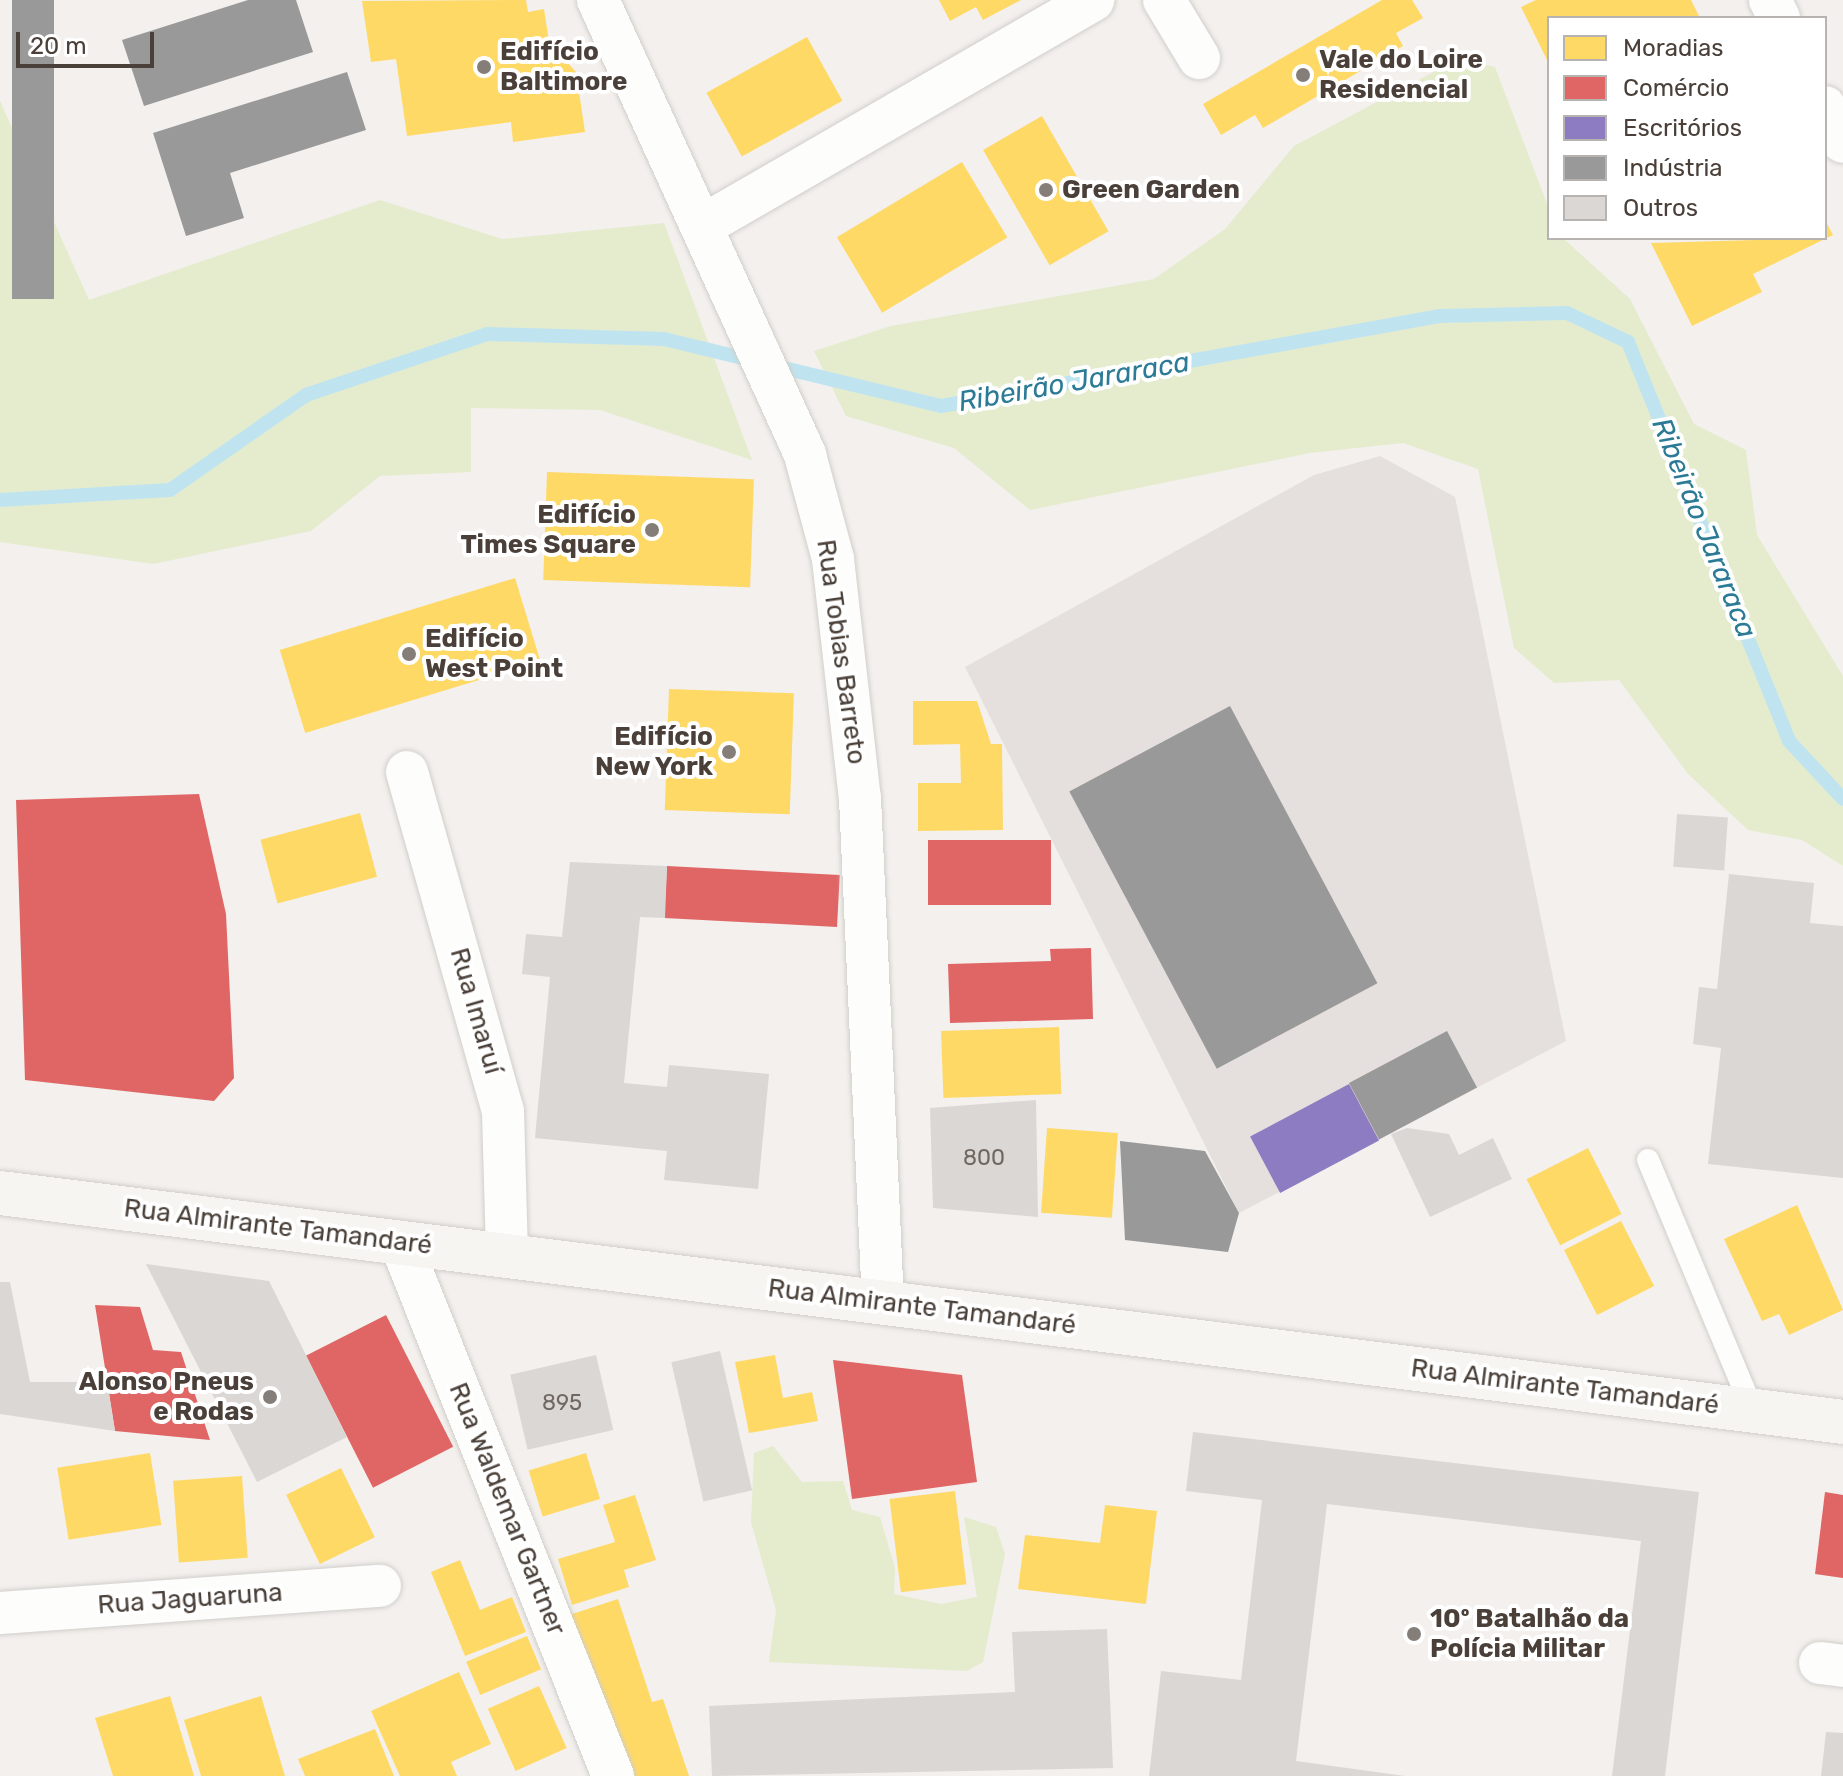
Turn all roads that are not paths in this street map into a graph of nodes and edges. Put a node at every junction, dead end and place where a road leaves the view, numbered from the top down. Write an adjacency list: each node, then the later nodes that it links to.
1 (598, 0): 7 (street, Rua Tobias Barreto)
2 (1093, 0): 7 (street)
3 (1164, 0): 4 (street)
4 (1199, 58)
5 (1827, 111): 6 (street)
6 (1843, 142)
7 (702, 226): 13 (street, Rua Tobias Barreto)
8 (407, 772): 12 (street, Rua Imaruí)
9 (1648, 1160): 14 (lane)
10 (0, 1193): 11 (main road, Rua Almirante Tamandaré)
11 (400, 1242): 12 (main road, Rua Almirante Tamandaré); 18 (street, Rua Waldemar Gartner)
12 (507, 1255): 13 (main road, Rua Almirante Tamandaré)
13 (883, 1302): 14 (main road, Rua Almirante Tamandaré)
14 (1753, 1411): 15 (main road, Rua Almirante Tamandaré)
15 (1843, 1422)
16 (380, 1586): 17 (street, Rua Jaguaruna)
17 (0, 1613)
18 (613, 1776)

